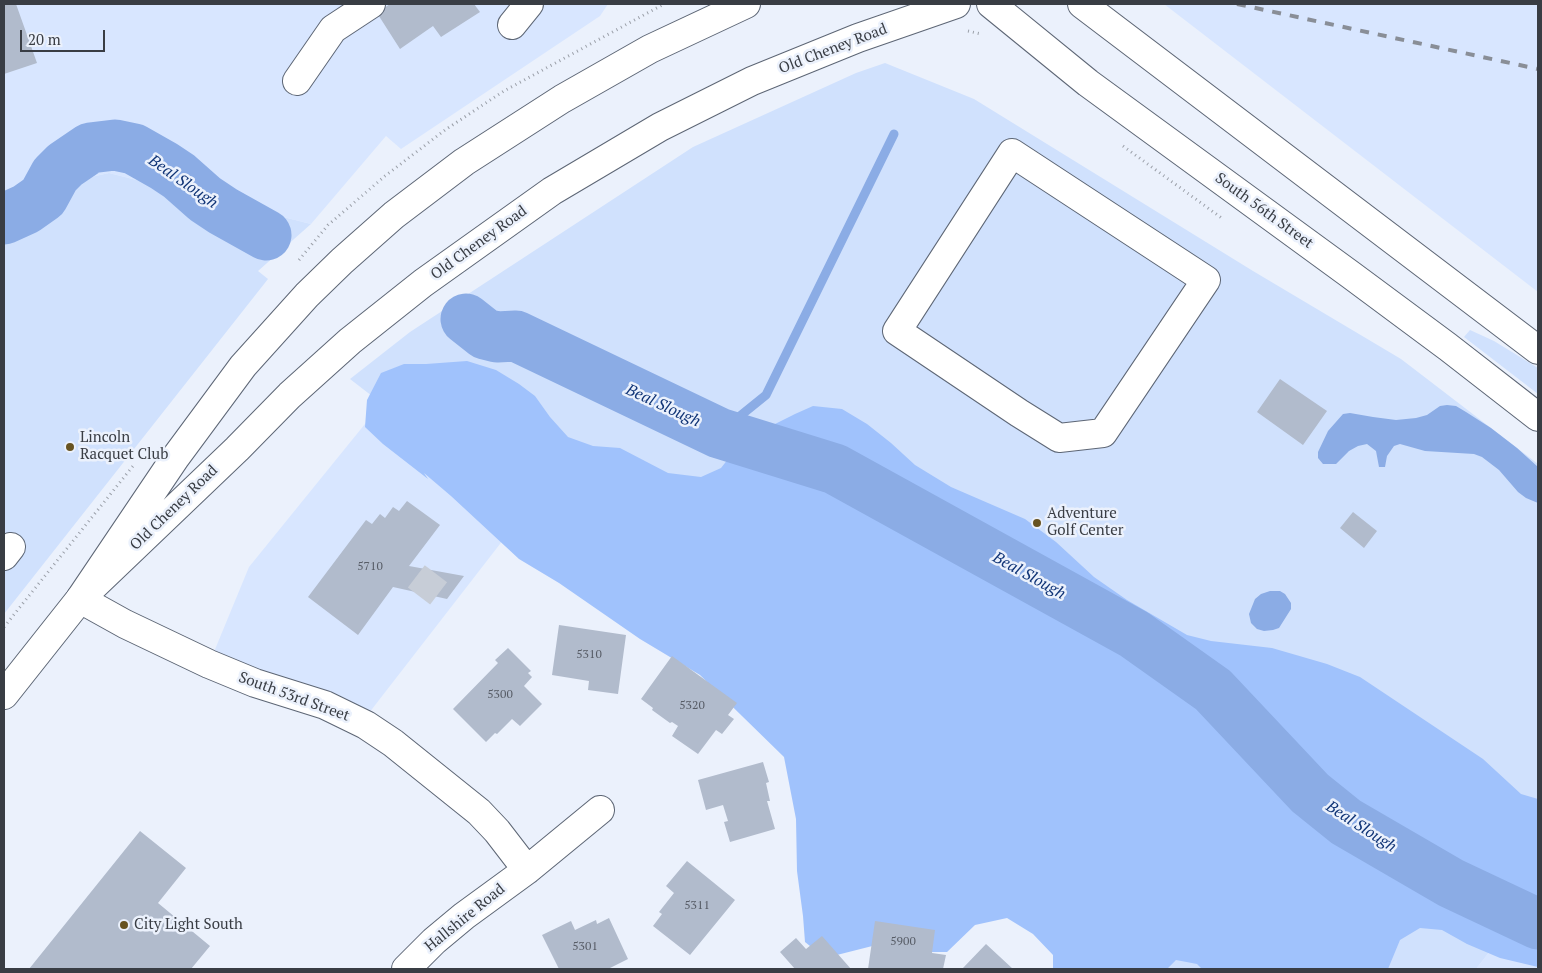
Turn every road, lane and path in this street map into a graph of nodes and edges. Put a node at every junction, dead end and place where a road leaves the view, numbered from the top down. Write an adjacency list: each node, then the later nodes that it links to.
1 (371, 4): 8 (main road)
2 (529, 4): 7 (main road)
3 (746, 4): 12 (main road, Old Cheney Road)
4 (956, 4): 12 (main road, Old Cheney Road)
5 (991, 4): 11 (main road, South 56th Street)
6 (1082, 4): 10 (main road)
7 (512, 25)
8 (297, 80)
9 (1206, 280): 9 (main road)
10 (1538, 350)
11 (1538, 416)
12 (80, 599): 13 (main road, Old Cheney Road); 15 (main road, South 53rd Street)
13 (4, 695)
14 (600, 810): 15 (main road, Hallshire Road)
15 (526, 870): 16 (main road, Hallshire Road)
16 (406, 969)

